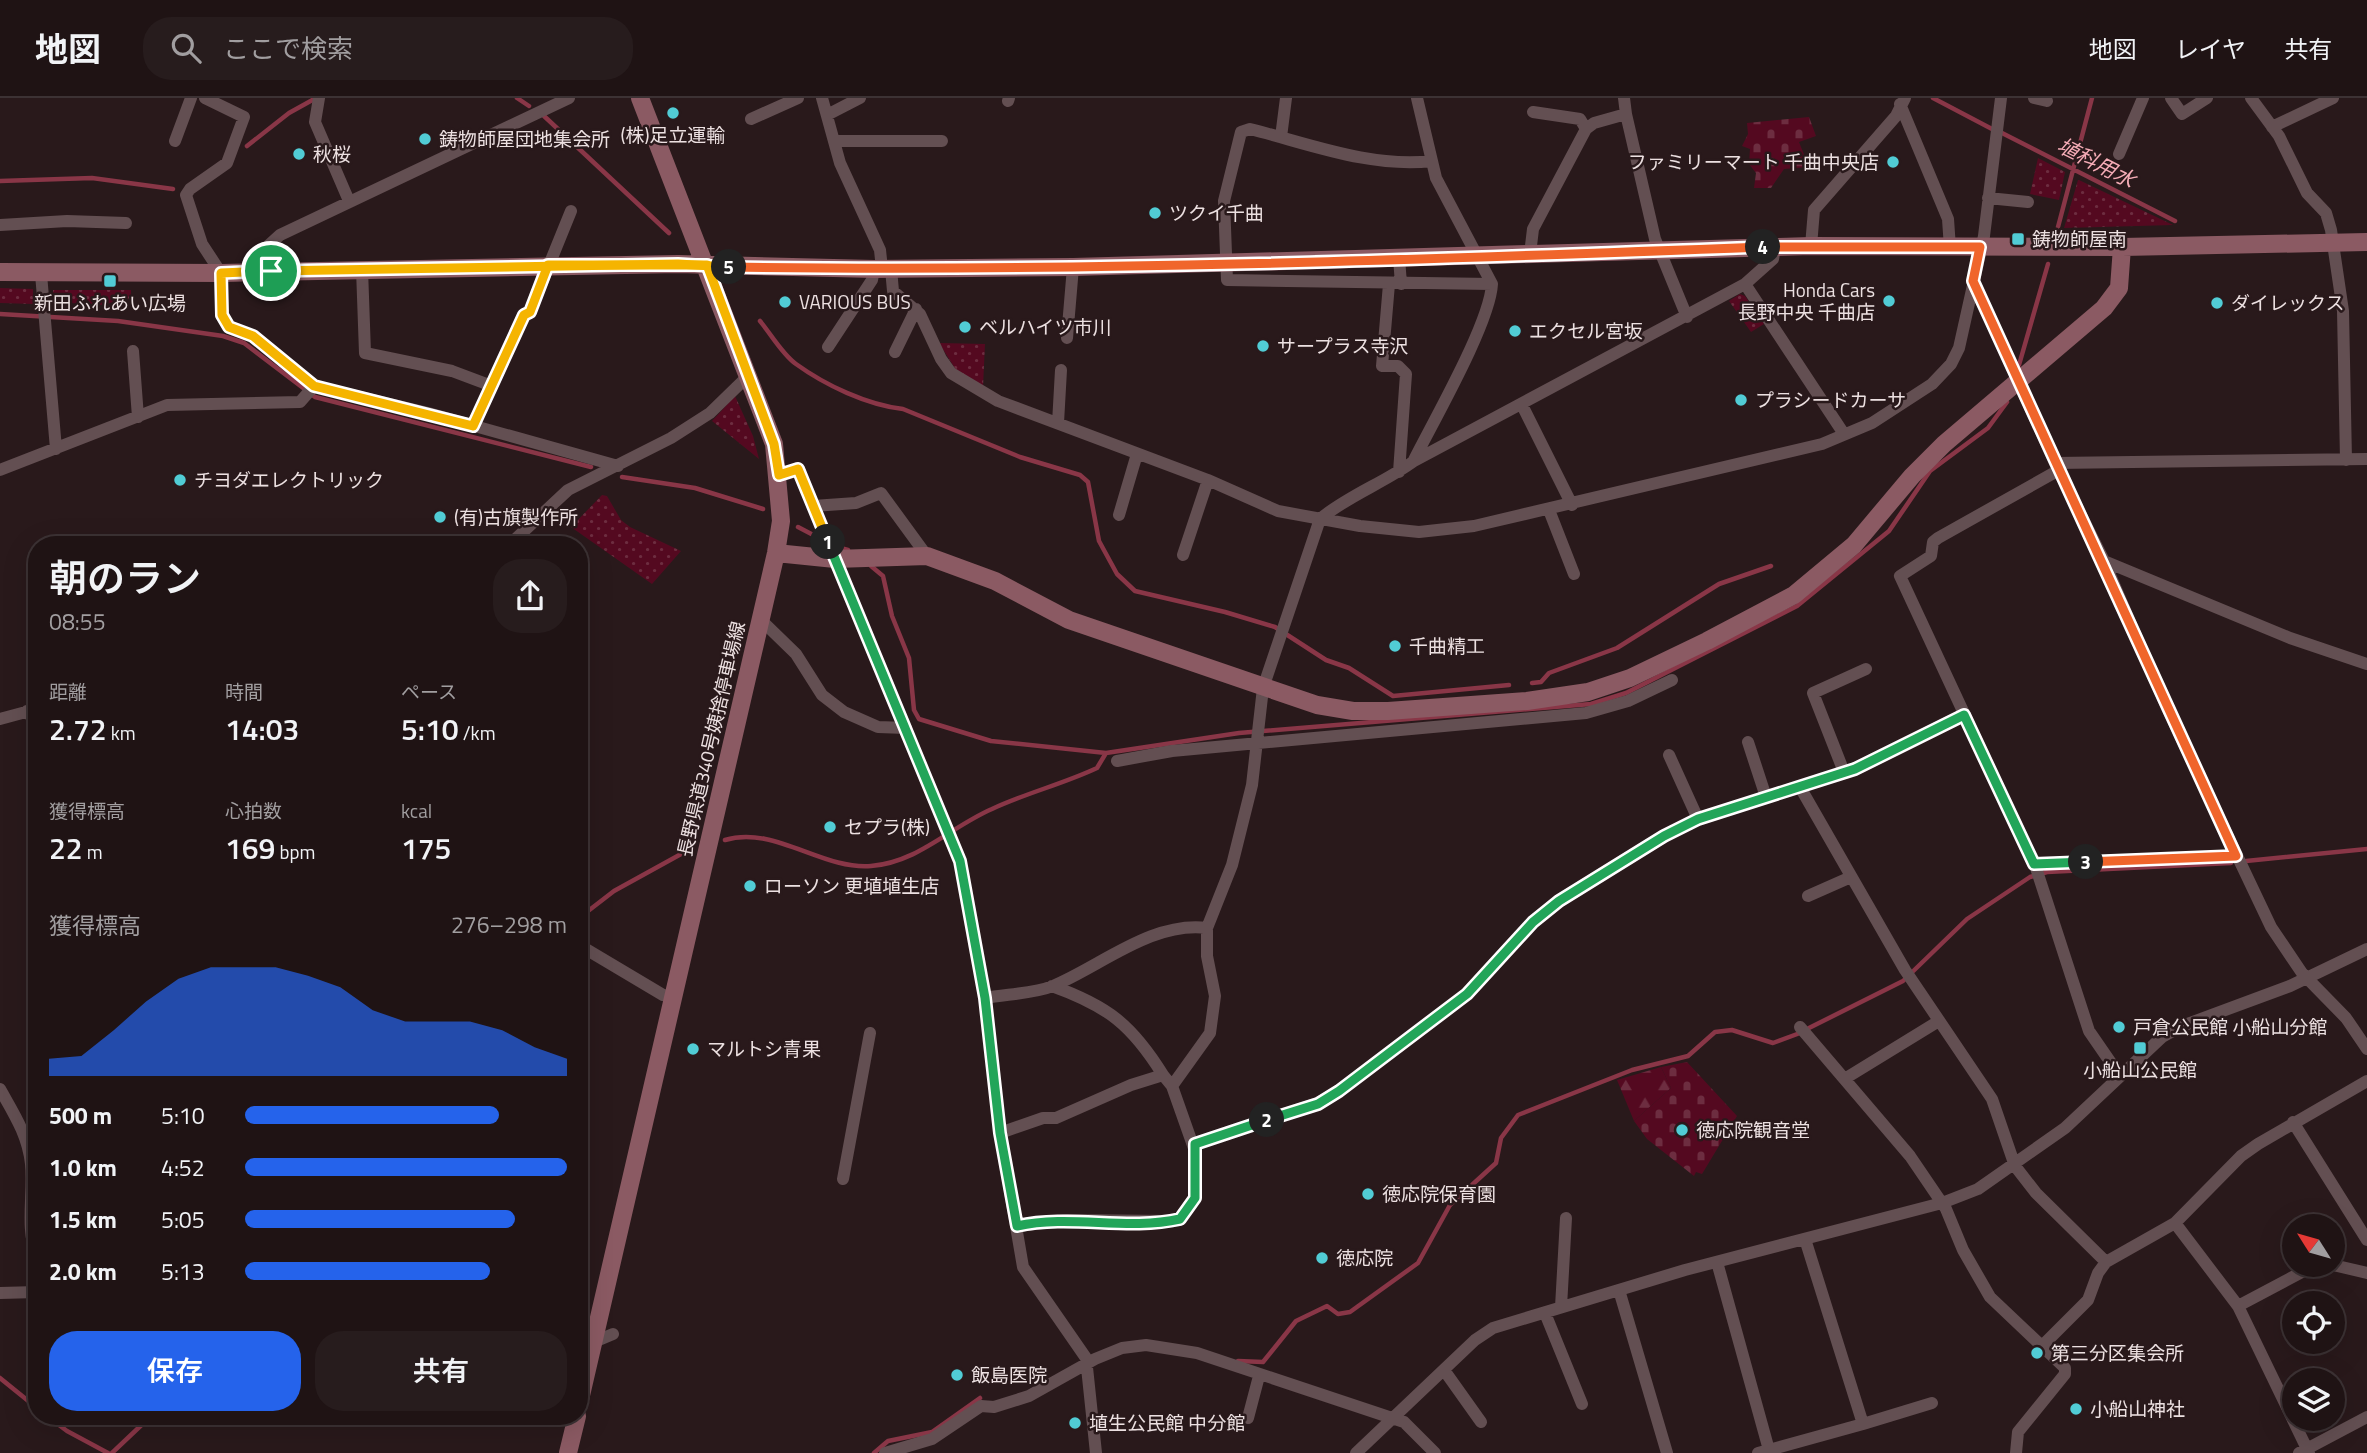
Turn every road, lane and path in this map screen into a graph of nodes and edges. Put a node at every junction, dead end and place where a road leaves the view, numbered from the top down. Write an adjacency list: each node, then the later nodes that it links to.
1 (191, 98): 26 (street)
2 (205, 98): 57 (street)
3 (569, 98): 32 (street)
4 (640, 98): 51 (street, 長野県道340号姨捨停車場線)
5 (798, 98): 22 (street)
6 (822, 98): 21 (street)
7 (860, 98): 21 (street)
8 (1286, 98): 25 (street)
9 (1418, 98): 30 (street)
10 (1624, 98): 20 (street)
11 (2001, 98): 31 (street)
12 (2143, 98): 29 (street)
13 (2171, 98): 14 (street)
14 (2207, 98)
15 (2252, 98): 23 (street)
16 (2333, 98): 23 (street)
17 (1901, 101): 39 (street); 43 (street)
18 (318, 102): 32 (street)
19 (1533, 112): 24 (street)
20 (1626, 114): 24 (street); 44 (street)
21 (827, 115): 27 (street)
22 (751, 119)
23 (2272, 127): 37 (street)
24 (1586, 129): 45 (street)
25 (1281, 137): 30 (street); 49 (street)
26 (175, 141)
27 (834, 141): 28 (street); 54 (street)
28 (942, 141)
29 (2119, 153)
30 (1432, 161): 46 (street)
31 (1988, 198): 33 (street); 41 (street)
32 (349, 201): 55 (street)
33 (2028, 202)
34 (571, 211): 50 (street)
35 (126, 223): 36 (street)
36 (0, 225)
37 (2334, 242): 38 (street); 42 (street); 83 (street)
38 (2367, 242)
39 (1811, 246): 40 (street); 43 (street)
40 (1775, 247): 44 (street); 63 (street)
41 (1980, 247): 42 (street); 43 (street); 59 (street)
42 (2122, 247): 72 (street)
43 (1950, 248)
44 (1660, 251): 45 (street); 65 (street)
45 (1530, 254): 46 (street)
46 (1478, 256): 47 (street); 62 (street)
47 (1399, 258): 48 (street); 61 (street)
48 (1330, 260): 49 (street); 60 (street)
49 (1226, 262): 52 (street); 60 (street)
50 (548, 265): 51 (street); 53 (street); 73 (street)
51 (707, 265): 54 (street); 71 (street, 長野県道340号姨捨停車場線)
52 (1073, 267): 54 (street); 66 (street)
53 (362, 269): 55 (street); 73 (street)
54 (882, 269): 64 (street); 67 (street)
55 (271, 271): 57 (street)
56 (0, 272): 58 (street)
57 (221, 273): 58 (street); 74 (street)
58 (41, 274): 80 (street)
59 (1973, 281): 72 (street); 79 (street)
60 (1331, 284): 61 (street)
61 (1395, 284): 62 (street); 88 (street)
62 (1493, 284): 84 (street)
63 (1745, 284): 65 (street); 79 (street)
64 (916, 309): 69 (street); 77 (street)
65 (1687, 317): 75 (street)
66 (1067, 338)
67 (828, 347)
68 (133, 351): 76 (street)
69 (895, 352)
70 (1061, 370): 77 (street)
71 (747, 377): 85 (street); 89 (street, 長野県道340号姨捨停車場線)
72 (2018, 381): 86 (street); 107 (street)
73 (492, 386): 78 (street)
74 (310, 391): 76 (street); 78 (street)
75 (1522, 405): 84 (street); 91 (street)
76 (138, 417): 80 (street)
77 (1058, 423): 81 (street)
78 (473, 426): 85 (street)
79 (1844, 434): 91 (street)
80 (56, 449): 87 (street)
81 (1137, 454): 90 (street); 94 (street)
82 (2367, 459): 83 (street)
83 (2346, 460): 86 (street)
84 (1414, 461): 88 (street)
85 (618, 466): 96 (street)
86 (2057, 467): 101 (street); 109 (street)
87 (0, 470)
88 (1399, 472): 95 (street)
89 (779, 475): 92 (street); 97 (street, 長野県道340号姨捨停車場線)
90 (1208, 480): 95 (street); 98 (street)
91 (1572, 505): 93 (street)
92 (813, 506): 99 (street); 100 (street)
93 (1549, 510): 95 (street); 102 (street)
94 (1119, 515)
95 (1320, 519): 107 (street)
96 (519, 536)
97 (776, 554): 100 (street); 103 (street, 長野県道340号姨捨停車場線)
98 (1183, 555)
99 (927, 556): 100 (street); 107 (street)
100 (835, 559): 111 (street)
101 (2104, 561): 104 (street); 120 (street)
102 (1574, 574)
103 (761, 619): 111 (street); 129 (street, 長野県道340号姨捨停車場線)
104 (2367, 664)
105 (1866, 669): 116 (street)
106 (1672, 680): 112 (street)
107 (1263, 688): 112 (street)
108 (28, 711): 110 (street)
109 (1964, 715): 116 (street); 121 (street)
110 (0, 719)
111 (906, 729): 130 (street)
112 (1258, 736): 115 (street); 124 (street)
113 (1748, 743): 118 (street)
114 (1669, 755): 119 (street)
115 (1117, 761)
116 (1844, 772): 117 (street)
117 (1800, 787): 118 (street); 122 (street)
118 (1766, 797): 119 (street)
119 (1698, 819): 143 (street)
120 (2236, 856): 121 (street); 127 (street)
121 (2035, 866): 136 (street)
122 (1851, 877): 123 (street); 131 (street)
123 (1808, 897)
124 (1207, 928): 128 (street); 139 (street)
125 (2367, 949): 127 (street)
126 (588, 950): 129 (street)
127 (2308, 978): 134 (street); 136 (street)
128 (1052, 986): 130 (street); 135 (street)
129 (674, 997): 165 (street, 長野県道340号姨捨停車場線)
130 (985, 998): 142 (street)
131 (1939, 1021): 137 (street); 145 (street)
132 (1800, 1027): 137 (street)
133 (870, 1034): 146 (street)
134 (2367, 1049)
135 (1163, 1075): 139 (street); 142 (street)
136 (2120, 1076): 145 (street)
137 (1846, 1078): 147 (street)
138 (2367, 1081): 141 (street)
139 (1172, 1086): 143 (street)
140 (0, 1089): 144 (street)
141 (2293, 1122): 149 (street); 152 (street)
142 (1000, 1133): 150 (street)
143 (1195, 1144): 150 (street)
144 (28, 1145)
145 (2015, 1166): 147 (street); 154 (street)
146 (843, 1179)
147 (1942, 1203): 151 (street); 166 (street)
148 (1566, 1218): 162 (street)
149 (2175, 1223): 154 (street); 161 (street)
150 (1017, 1226): 167 (street)
151 (1805, 1239): 153 (street); 177 (street)
152 (2367, 1240)
153 (1717, 1262): 158 (street); 179 (street)
154 (2106, 1262): 166 (street)
155 (2345, 1268): 156 (street)
156 (2367, 1273)
157 (2291, 1278): 161 (street)
158 (1619, 1290): 162 (street); 186 (street)
159 (28, 1292): 160 (street)
160 (0, 1293)
161 (2238, 1306): 180 (street)
162 (1561, 1307): 163 (street)
163 (1545, 1313): 169 (street); 172 (street)
164 (613, 1334): 165 (street)
165 (594, 1342): 168 (street, 長野県道340号姨捨停車場線)
166 (2043, 1345): 187 (street)
167 (1087, 1364): 170 (street); 182 (street); 183 (street)
168 (588, 1367)
169 (1444, 1370): 175 (street); 176 (street)
170 (1259, 1376): 174 (street); 175 (street)
171 (1932, 1403): 177 (street)
172 (1582, 1404)
173 (2367, 1417): 180 (street)
174 (1248, 1418)
175 (1392, 1420): 184 (street); 185 (street)
176 (1482, 1422)
177 (1863, 1424): 179 (street)
178 (575, 1425): 181 (street)
179 (1764, 1452)
180 (2305, 1452)
181 (568, 1453)
182 (885, 1453)
183 (1096, 1453)
184 (1356, 1453)
185 (1435, 1453)
186 (1667, 1453)
187 (2016, 1453)

